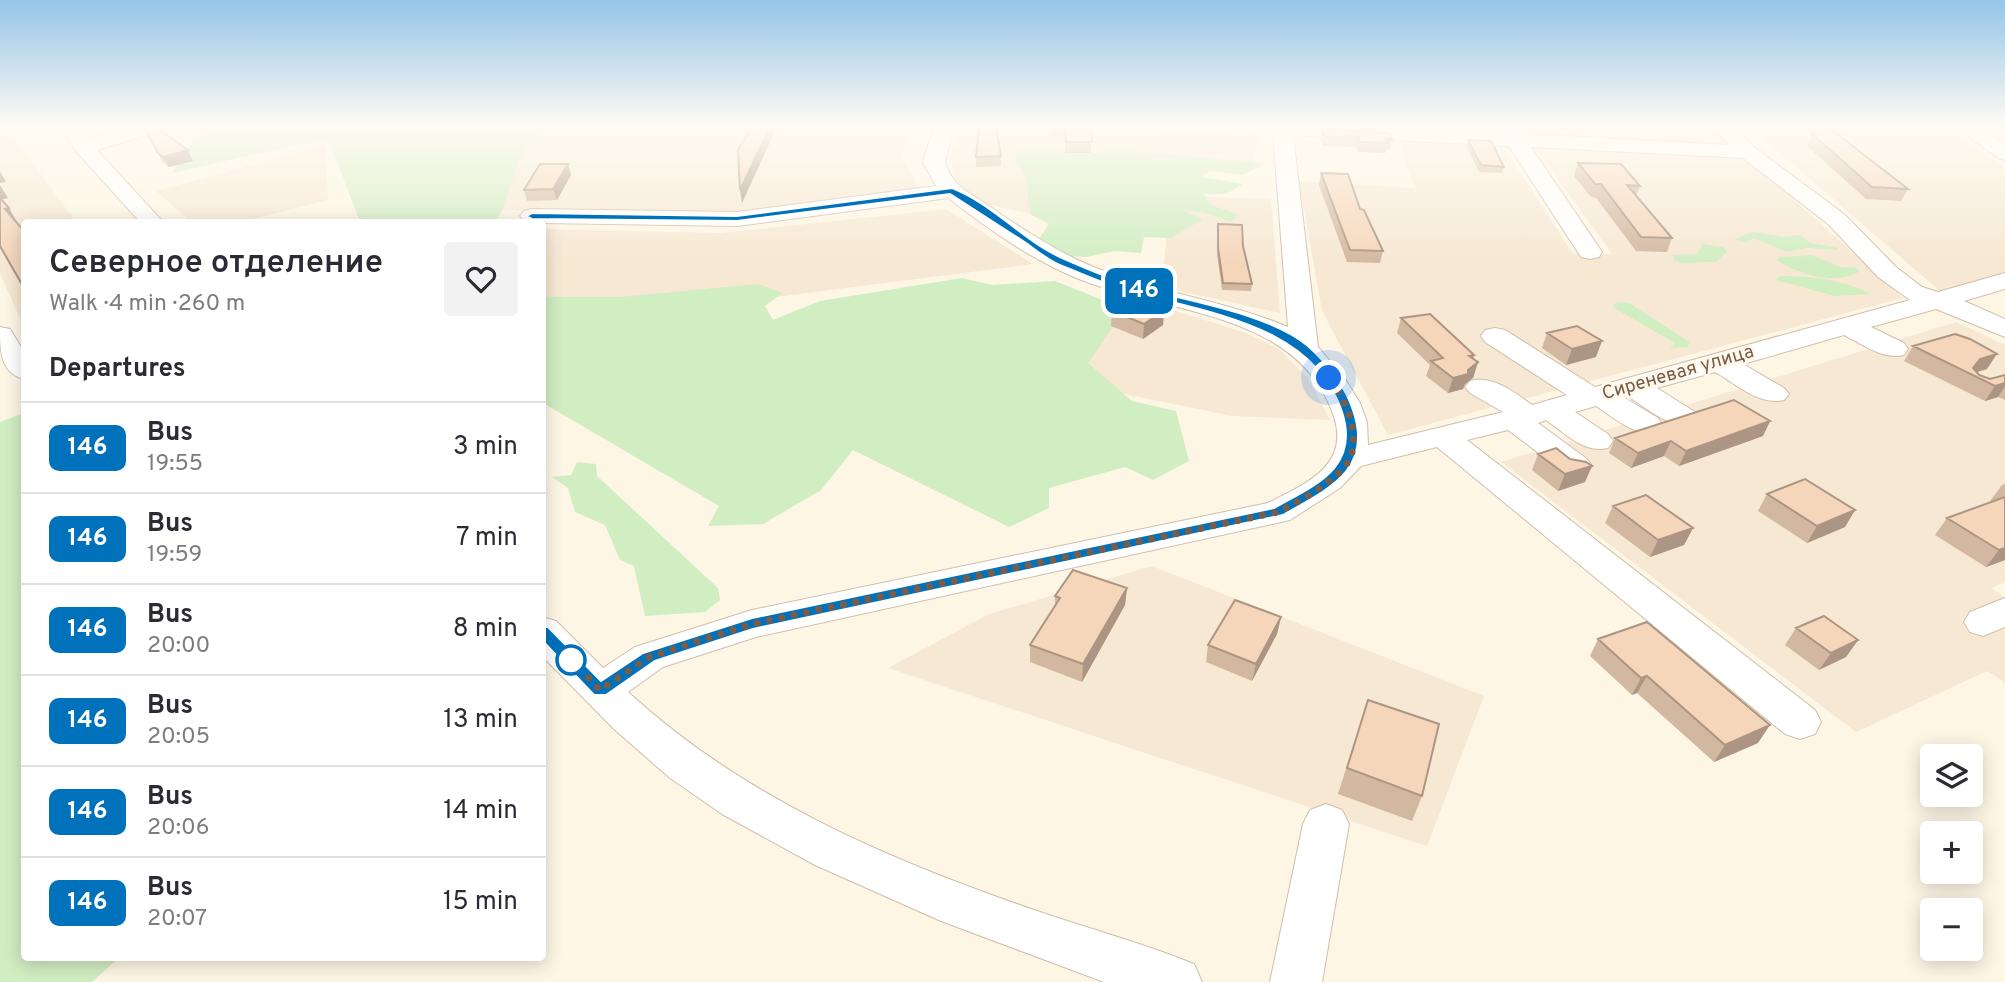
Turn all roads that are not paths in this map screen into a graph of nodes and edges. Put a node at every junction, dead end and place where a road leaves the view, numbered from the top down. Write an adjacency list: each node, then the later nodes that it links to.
1 (107, 173): 8 (street)
2 (938, 173): 6 (street)
3 (1287, 173): 16 (street)
4 (1537, 173): 9 (street)
5 (1775, 173): 11 (street)
6 (952, 191): 7 (street); 16 (street)
7 (532, 216)
8 (149, 219)
9 (1590, 252)
10 (2005, 281): 11 (street, Сиреневая улица)
11 (1935, 300): 12 (street, Сиреневая улица); 13 (street)
12 (1847, 326): 17 (street); 18 (street, Сиреневая улица)
13 (2005, 329)
14 (0, 335): 19 (street)
15 (1495, 337): 23 (street)
16 (1304, 348): 29 (street)
17 (1894, 349)
18 (1719, 362): 20 (street, Сиреневая улица); 22 (street)
19 (21, 368)
20 (1632, 386): 23 (street, Сиреневая улица); 25 (street)
21 (1480, 387): 24 (street)
22 (1774, 394)
23 (1595, 397): 24 (street, Сиреневая улица); 26 (street)
24 (1530, 415): 27 (street, Сиреневая улица); 28 (street); 30 (street)
25 (1684, 418)
26 (1647, 425)
27 (1443, 437): 29 (street, Сиреневая улица); 33 (street)
28 (1597, 441)
29 (1350, 459): 32 (street)
30 (1576, 466)
31 (546, 635): 32 (street)
32 (600, 690): 35 (street)
33 (1800, 722)
34 (1326, 824): 36 (street)
35 (1176, 982)
36 (1296, 982)

